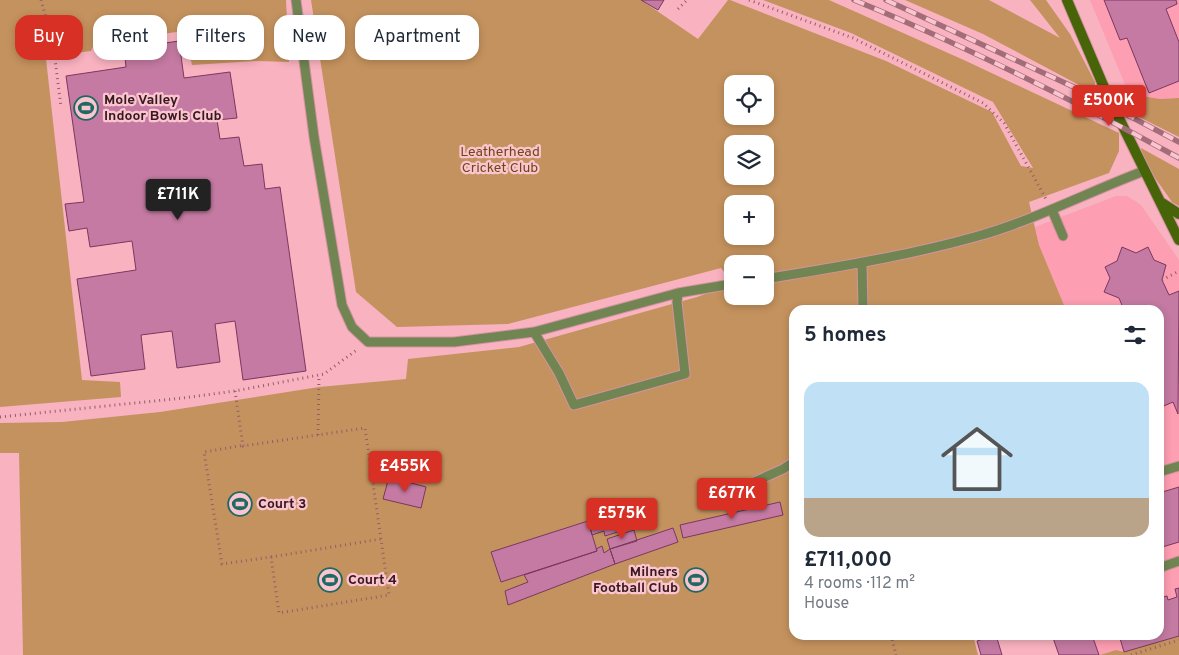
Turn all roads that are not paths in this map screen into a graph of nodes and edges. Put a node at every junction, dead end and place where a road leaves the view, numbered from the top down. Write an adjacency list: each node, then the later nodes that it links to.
1 (296, 0): 14 (lane)
2 (1067, 0): 3 (main road)
3 (1144, 171): 4 (main road); 5 (lane)
4 (1161, 202): 6 (main road); 8 (main road)
5 (1052, 210): 7 (lane); 9 (lane)
6 (1179, 214)
7 (1063, 236)
8 (1179, 240)
9 (862, 263): 10 (lane); 13 (lane)
10 (774, 278)
11 (724, 285): 12 (lane)
12 (678, 293): 14 (lane); 14 (lane)
13 (863, 305)
14 (534, 332)
15 (789, 465): 18 (lane)
16 (1179, 466): 17 (lane)
17 (1164, 470)
18 (712, 490)
19 (1179, 561): 20 (lane)
20 (1164, 566)

